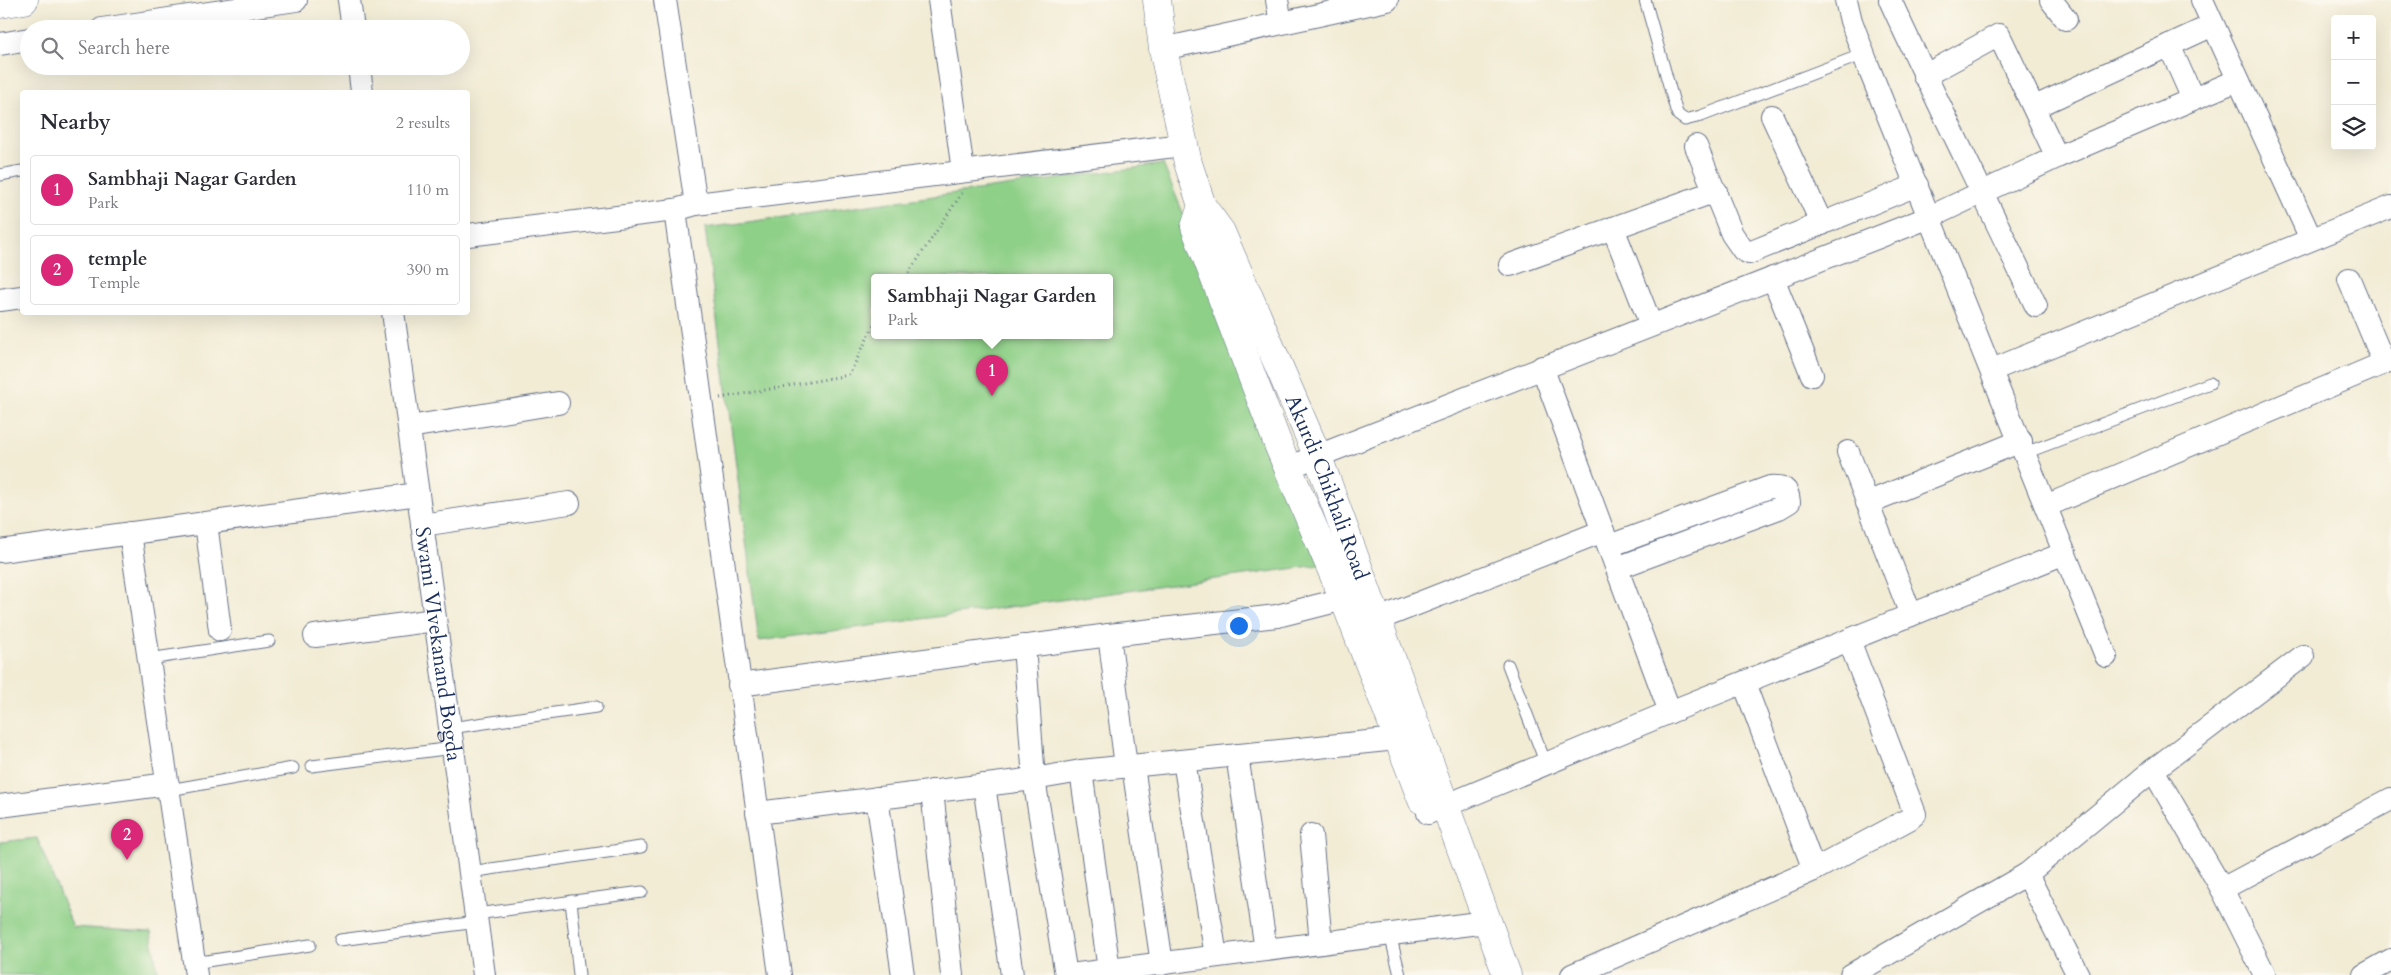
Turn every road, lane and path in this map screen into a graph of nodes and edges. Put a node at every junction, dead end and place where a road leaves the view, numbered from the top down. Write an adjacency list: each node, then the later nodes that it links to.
1 (24, 0): 15 (main road)
2 (296, 0): 16 (street)
3 (349, 0): 18 (street)
4 (665, 0): 44 (street)
5 (939, 0): 37 (street)
6 (1157, 0): 25 (main road, Akurdi Chikhali Road)
7 (1276, 0): 20 (street)
8 (1384, 0): 14 (street)
9 (1645, 0): 26 (lane)
10 (1846, 0): 26 (street)
11 (1890, 0): 28 (street)
12 (2052, 0): 19 (street)
13 (2202, 0): 21 (street)
14 (1360, 3): 20 (street)
15 (0, 4)
16 (179, 9): 17 (street)
17 (137, 20)
18 (352, 20)
19 (2066, 20)
20 (1281, 23): 25 (street)
21 (2213, 25): 24 (street); 29 (street)
22 (20, 41): 23 (street)
23 (0, 44)
24 (2169, 45): 31 (street); 32 (street)
25 (1163, 49): 34 (main road, Akurdi Chikhali Road)
26 (1864, 54): 40 (street)
27 (360, 75): 30 (street)
28 (1924, 76): 32 (street); 42 (street)
29 (2238, 80): 31 (street); 50 (street)
30 (362, 90)
31 (2193, 99): 36 (street)
32 (2035, 107): 36 (street)
33 (1772, 116): 47 (street)
34 (1183, 145): 37 (street); 43 (main road, Akurdi Chikhali Road)
35 (1696, 146): 41 (street)
36 (2057, 157): 42 (street)
37 (970, 170): 44 (street); 52 (path)
38 (20, 171): 39 (lane)
39 (0, 175)
40 (1917, 185): 46 (street); 47 (street)
41 (1716, 191): 47 (street); 48 (street)
42 (1983, 191): 46 (street); 57 (street)
43 (1202, 206): 71 (main road, Akurdi Chikhali Road); 72 (main road)
44 (686, 207): 49 (street); 66 (street)
45 (2391, 207): 50 (street)
46 (1930, 217): 53 (street); 63 (street)
47 (1822, 224)
48 (1613, 228): 51 (street); 59 (street)
49 (470, 235)
50 (2311, 239): 63 (street)
51 (1510, 265)
52 (908, 274)
53 (1773, 278): 59 (street); 64 (street)
54 (2349, 279): 61 (street)
55 (20, 297): 56 (street)
56 (0, 300)
57 (2036, 306)
58 (393, 315): 68 (street, Swami VIvekanand Bogda)
59 (1651, 325): 62 (street)
60 (871, 331): 66 (path)
61 (2388, 362): 76 (street)
62 (1542, 367): 71 (street); 80 (street)
63 (1992, 370): 69 (street)
64 (1812, 375)
65 (2210, 383): 69 (lane)
66 (701, 401): 99 (street)
67 (558, 403): 68 (street)
68 (408, 427): 73 (street, Swami VIvekanand Bogda)
69 (2023, 447): 75 (street); 76 (street)
70 (1848, 452): 75 (street)
71 (1318, 458): 72 (street); 84 (main road, Akurdi Chikhali Road)
72 (1288, 468): 84 (main road)
73 (418, 494): 77 (street); 78 (street, Swami VIvekanand Bogda)
74 (569, 503): 78 (street)
75 (1868, 503): 85 (street)
76 (2046, 506): 82 (street)
77 (206, 522): 79 (street); 88 (street)
78 (422, 524): 86 (street, Swami VIvekanand Bogda)
79 (130, 533): 81 (street); 96 (street)
80 (1606, 539): 83 (street); 83 (street); 87 (street)
81 (0, 551)
82 (2065, 553): 85 (street); 94 (street)
83 (1617, 568): 101 (street)
84 (1353, 592): 87 (main road, Akurdi Chikhali Road); 89 (street); 103 (main road)
85 (1911, 615): 91 (street)
86 (435, 620): 90 (street); 102 (street, Swami VIvekanand Bogda)
87 (1376, 620): 119 (main road, Akurdi Chikhali Road)
88 (220, 630)
89 (1109, 635): 93 (street); 108 (street)
90 (315, 636)
91 (1850, 640): 98 (street); 123 (street)
92 (269, 641): 96 (lane)
93 (1024, 646): 99 (street); 112 (street)
94 (2106, 656)
95 (2303, 656): 110 (street)
96 (149, 659): 114 (street)
97 (1508, 666): 106 (lane)
98 (1744, 683): 101 (street); 123 (street)
99 (739, 685): 120 (street)
100 (596, 707): 102 (lane)
101 (1670, 712): 106 (street)
102 (452, 738): 107 (lane); 124 (street, Swami VIvekanand Bogda)
103 (1397, 739): 104 (street); 119 (main road)
104 (1238, 755): 105 (street); 135 (street)
105 (1184, 761): 108 (street); 137 (street)
106 (1546, 764): 119 (street)
107 (312, 766)
108 (1130, 766): 111 (street); 138 (street)
109 (293, 768): 114 (lane)
110 (2153, 770): 125 (street); 126 (street)
111 (1080, 771): 112 (street); 140 (street)
112 (1034, 778): 113 (street); 147 (street)
113 (984, 785): 115 (street); 146 (street)
114 (168, 787): 118 (street); 139 (street)
115 (932, 792): 116 (street); 145 (street)
116 (877, 798): 120 (street); 144 (street)
117 (2391, 800): 126 (street)
118 (0, 806)
119 (1436, 809): 130 (main road)
120 (757, 813): 143 (street)
121 (1311, 836): 133 (street)
122 (641, 847): 124 (lane)
123 (1814, 870): 152 (street)
124 (470, 872): 129 (street, Swami VIvekanand Bogda)
125 (2027, 874): 153 (street); 154 (street)
126 (2222, 889): 155 (street)
127 (642, 892): 128 (lane)
128 (571, 901): 129 (lane); 142 (lane)
129 (477, 918): 132 (lane); 141 (street, Swami VIvekanand Bogda)
130 (1478, 923): 131 (street); 150 (main road); 151 (main road)
131 (1390, 934): 133 (street); 149 (lane)
132 (340, 940)
133 (1321, 943): 135 (street)
134 (310, 945): 139 (lane)
135 (1266, 950): 137 (street)
136 (2391, 960): 156 (street)
137 (1207, 963): 138 (street)
138 (1162, 964): 140 (street)
139 (195, 969)
140 (1099, 972): 148 (street)
141 (484, 975)
142 (579, 975)
143 (780, 975)
144 (903, 975)
145 (952, 975)
146 (1012, 975)
147 (1066, 975)
148 (1070, 975)
149 (1400, 975)
150 (1488, 975)
151 (1507, 975)
152 (1572, 975)
153 (1851, 975)
154 (2078, 975)
155 (2265, 975)
156 (2364, 975)

